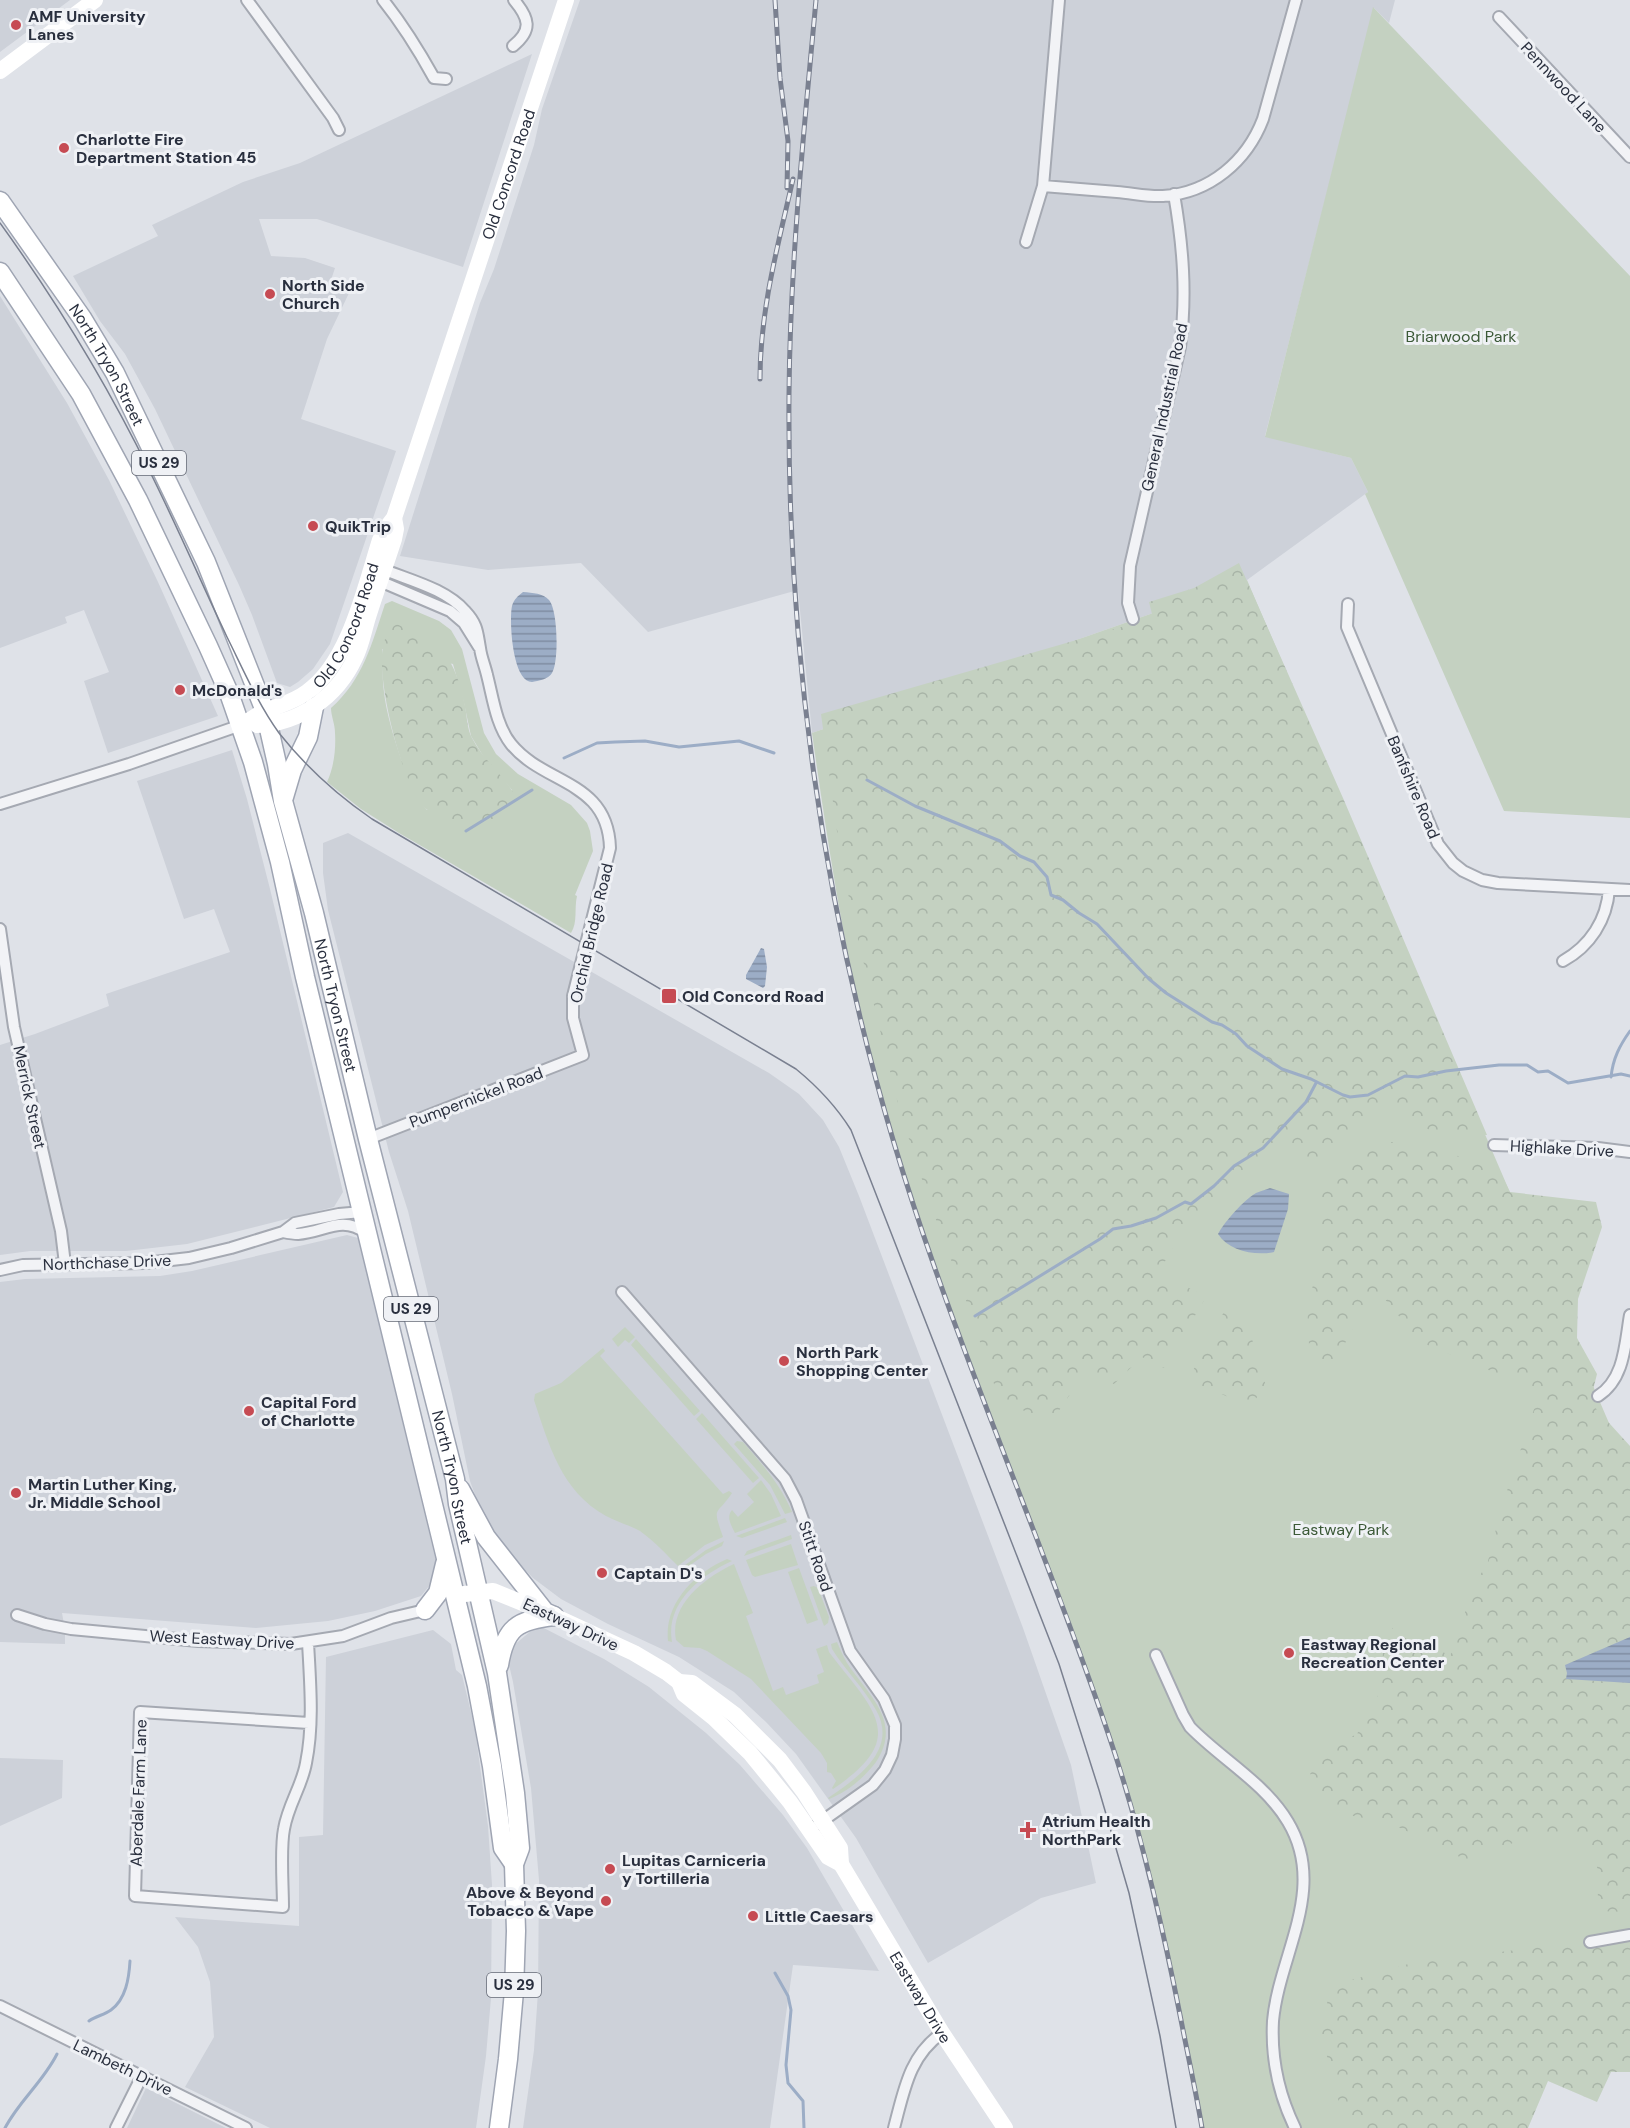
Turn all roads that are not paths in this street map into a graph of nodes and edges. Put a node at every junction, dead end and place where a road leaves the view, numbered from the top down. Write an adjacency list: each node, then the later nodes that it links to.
1 (94, 0): 10 (street)
2 (247, 0): 12 (street)
3 (382, 0): 11 (street)
4 (514, 0): 9 (street)
5 (566, 0): 19 (street, Old Concord Road)
6 (1059, 0): 14 (street)
7 (1296, 0): 15 (street)
8 (1499, 16): 13 (street, Pennwood Lane)
9 (513, 46)
10 (0, 71)
11 (446, 79)
12 (339, 130)
13 (1630, 157)
14 (1042, 186): 15 (street); 17 (street)
15 (1174, 195): 21 (street, General Industrial Road)
16 (0, 201): 23 (main road, North Tryon Street / US 29)
17 (1026, 242)
18 (0, 272): 24 (main road, North Tryon Street / US 29)
19 (376, 573): 22 (street, Old Concord Road); 23 (street, Old Concord Road); 31 (street, Orchid Bridge Road)
20 (1348, 604): 27 (street, Banfshire Road)
21 (1133, 619)
22 (314, 707): 23 (street, Old Concord Road); 25 (main road)
23 (267, 718): 24 (street, Old Concord Road); 25 (main road, North Tryon Street / US 29)
24 (241, 725): 26 (street); 35 (main road, North Tryon Street / US 29)
25 (283, 801): 32 (main road, North Tryon Street / US 29)
26 (0, 804)
27 (1609, 889): 28 (street, Banfshire Road); 30 (street)
28 (1630, 890)
29 (0, 930): 38 (street, Merrick Street)
30 (1563, 961)
31 (583, 1055): 32 (street, Pumpernickel Road)
32 (368, 1139): 41 (main road, North Tryon Street / US 29)
33 (1494, 1145): 34 (street, Highlake Drive)
34 (1630, 1152)
35 (362, 1212): 36 (street, Northchase Drive); 37 (main road, North Tryon Street / US 29); 41 (main road)
36 (283, 1232): 37 (street, Northchase Drive); 38 (street, Northchase Drive)
37 (366, 1233): 45 (main road, North Tryon Street / US 29)
38 (65, 1264): 39 (street, Northchase Drive)
39 (0, 1270)
40 (622, 1292): 56 (street, Stitt Road)
41 (411, 1309): 44 (main road, North Tryon Street / US 29)
42 (1630, 1315): 43 (street)
43 (1598, 1396)
44 (455, 1479): 46 (main road, North Tryon Street / US 29); 49 (main road)
45 (446, 1559): 47 (main road, North Tryon Street / US 29); 48 (main road)
46 (479, 1591): 47 (street, Eastway Drive); 49 (street, Eastway Drive); 54 (main road, North Tryon Street / US 29)
47 (455, 1595): 51 (main road, North Tryon Street / US 29)
48 (425, 1610): 51 (main road); 52 (street, West Eastway Drive)
49 (549, 1614): 54 (main road); 56 (street, Eastway Drive)
50 (17, 1615): 52 (street, West Eastway Drive)
51 (463, 1628): 57 (main road, North Tryon Street / US 29)
52 (308, 1642): 55 (street)
53 (1156, 1655): 68 (street)
54 (497, 1673): 57 (main road, North Tryon Street / US 29)
55 (309, 1723): 55 (street, Aberdale Farm Lane)
56 (816, 1825): 61 (street, Eastway Drive)
57 (514, 1864): 65 (main road, North Tryon Street / US 29)
58 (1630, 1935): 59 (street)
59 (1590, 1942)
60 (0, 2006): 62 (street, Lambeth Drive)
61 (942, 2033): 66 (street); 67 (street, Eastway Drive)
62 (142, 2076): 63 (street); 64 (street, Lambeth Drive)
63 (116, 2128)
64 (246, 2128)
65 (499, 2128)
66 (894, 2128)
67 (1005, 2128)
68 (1295, 2128)

